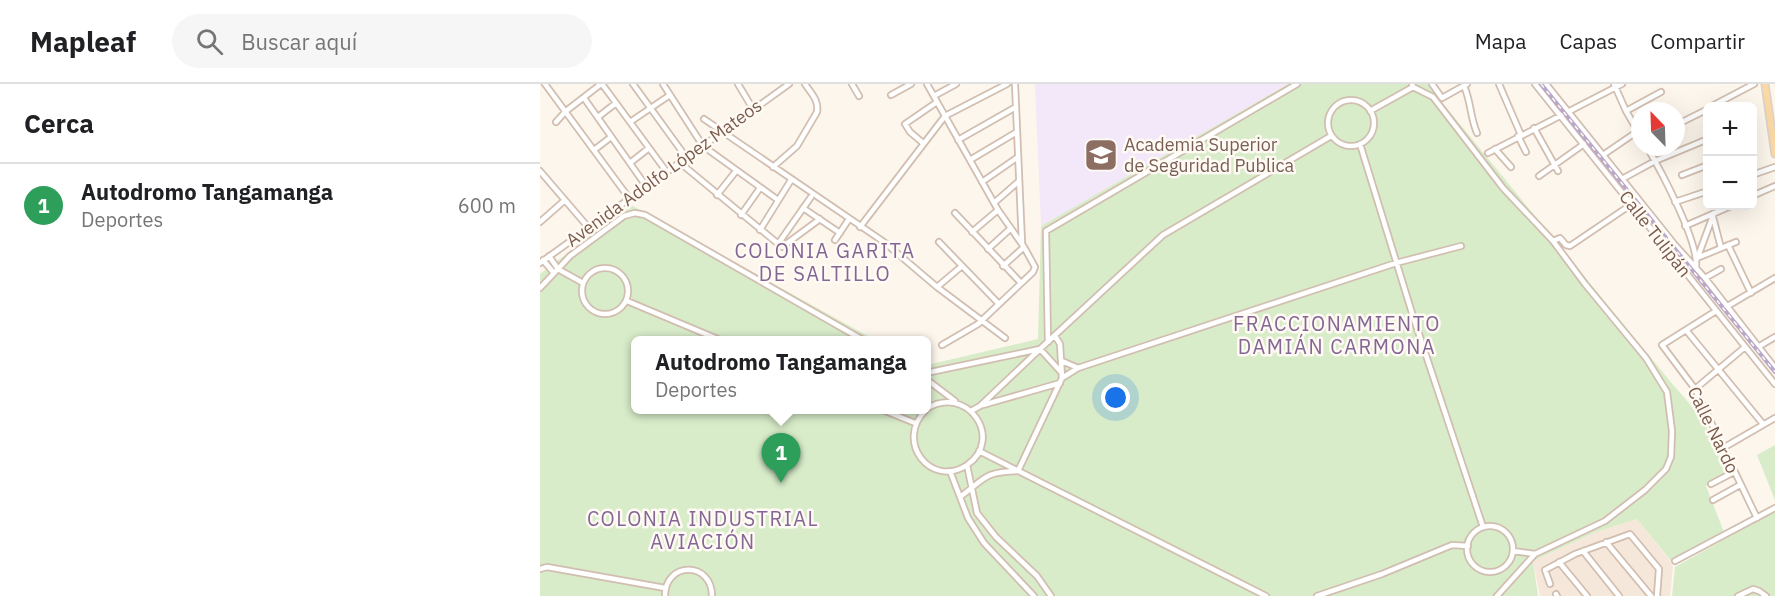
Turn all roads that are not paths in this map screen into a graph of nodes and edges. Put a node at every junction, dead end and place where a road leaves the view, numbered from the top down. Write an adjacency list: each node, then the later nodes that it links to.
1 (545, 84): 39 (street)
2 (602, 84): 31 (street); 35 (street)
3 (633, 84): 37 (street)
4 (663, 84): 26 (street)
5 (738, 84): 38 (street)
6 (789, 84): 38 (street, Avenida Adolfo López Mateos)
7 (806, 84): 82 (street)
8 (852, 84): 28 (street)
9 (911, 84): 27 (street)
10 (927, 84): 29 (street)
11 (956, 84): 29 (street)
12 (1007, 84): 45 (street)
13 (1015, 84): 36 (street)
14 (1297, 84): 163 (street)
15 (1432, 84): 22 (street)
16 (1499, 84): 58 (street)
17 (1535, 84): 44 (street, Calle Tulipán)
18 (1546, 84): 41 (street)
19 (1622, 84): 24 (street)
20 (1754, 84): 34 (street)
21 (1765, 84): 32 (main road)
22 (1465, 85): 56 (street)
23 (1412, 86): 40 (street); 127 (street)
24 (1615, 86): 41 (street); 42 (street)
25 (1661, 92): 42 (street)
26 (670, 95): 37 (street); 66 (street)
27 (891, 95)
28 (860, 96)
29 (934, 96): 33 (street)
30 (1775, 97): 32 (street)
31 (584, 98): 39 (street); 46 (street)
32 (1768, 100): 52 (main road)
33 (937, 102): 45 (street); 63 (street)
34 (1720, 102)
35 (616, 103): 46 (street); 51 (street)
36 (1016, 107): 55 (street); 61 (street)
37 (651, 109): 51 (street); 75 (street)
38 (753, 109): 54 (street, Avenida Adolfo López Mateos)
39 (566, 111): 50 (street); 69 (street)
40 (1370, 111): 57 (street); 64 (street)
41 (1568, 111): 44 (street); 73 (street)
42 (1626, 111): 48 (street)
43 (1703, 111): 49 (street)
44 (1561, 115): 53 (street); 65 (street, Calle Tulipán)
45 (945, 116): 61 (street); 63 (street)
46 (598, 117): 59 (street)
47 (704, 119): 54 (street)
48 (1631, 119)
49 (1685, 121)
50 (556, 122)
51 (630, 122): 67 (street)
52 (1774, 127): 72 (main road)
53 (1534, 128): 58 (street); 81 (street)
54 (721, 132): 66 (street, Avenida Adolfo López Mateos); 82 (street)
55 (1017, 132): 76 (street); 77 (street)
56 (1477, 133)
57 (1331, 135): 64 (street); 160 (street)
58 (1520, 136): 68 (street); 70 (street)
59 (611, 137): 69 (street); 80 (street)
60 (1631, 138): 73 (street)
61 (958, 140): 77 (street)
62 (1703, 141): 78 (street)
63 (922, 143): 121 (street)
64 (1360, 144): 139 (street)
65 (1584, 144): 81 (street); 109 (street, Calle Tulipán)
66 (703, 146): 75 (street, Avenida Adolfo López Mateos); 87 (street)
67 (649, 148): 80 (street); 86 (street)
68 (1496, 149): 71 (street); 83 (street)
69 (594, 150): 104 (street)
70 (1526, 152)
71 (1488, 153)
72 (1775, 154)
73 (1603, 155): 93 (street)
74 (1652, 156): 78 (street)
75 (686, 157): 79 (street, Avenida Adolfo López Mateos)
76 (1018, 157): 95 (street); 96 (street)
77 (970, 160): 95 (street)
78 (1655, 161): 93 (street); 108 (street)
79 (679, 162): 86 (street, Avenida Adolfo López Mateos); 102 (street)
80 (630, 163): 97 (street)
81 (1554, 165): 88 (street); 92 (street)
82 (773, 167): 94 (street)
83 (1511, 167)
84 (1703, 167): 91 (street)
85 (1775, 167): 89 (street)
86 (666, 171): 97 (street, Avenida Adolfo López Mateos)
87 (736, 171): 99 (street); 102 (street)
88 (1558, 171)
89 (1757, 173)
90 (541, 174): 105 (street)
91 (1682, 175)
92 (1539, 176)
93 (1622, 179): 142 (street)
94 (791, 180): 106 (street); 117 (street)
95 (982, 182): 107 (street)
96 (1018, 182): 107 (street); 132 (street)
97 (646, 186): 104 (street, Avenida Adolfo López Mateos)
98 (1775, 186): 101 (street)
99 (760, 188): 106 (street); 114 (street)
100 (1703, 192): 108 (street)
101 (1757, 194)
102 (717, 195): 114 (street)
103 (811, 197): 110 (street)
104 (629, 198): 120 (street, Avenida Adolfo López Mateos)
105 (565, 200): 118 (street); 120 (street)
106 (778, 200): 123 (street)
107 (994, 202): 111 (street)
108 (1675, 202): 119 (street)
109 (1632, 204): 127 (street); 155 (street, Calle Tulipán)
110 (803, 208): 116 (street); 130 (street)
111 (998, 210): 122 (street); 124 (street)
112 (1723, 210): 115 (street)
113 (955, 213): 124 (street)
114 (741, 215): 123 (street)
115 (1713, 215): 119 (street); 134 (street); 137 (street)
116 (820, 219): 125 (street); 130 (street)
117 (849, 219): 121 (street); 125 (street)
118 (540, 222)
119 (1685, 226): 137 (street)
120 (588, 227): 136 (street, Avenida Adolfo López Mateos)
121 (860, 227): 149 (street)
122 (1010, 229): 132 (street); 135 (street)
123 (760, 230): 130 (street)
124 (972, 232): 135 (street)
125 (840, 233): 126 (street)
126 (835, 240)
127 (1553, 241): 204 (street)
128 (939, 242): 140 (street)
129 (1736, 242): 131 (street)
130 (780, 245)
131 (1728, 245): 134 (street); 151 (street)
132 (1023, 246): 141 (street); 148 (street)
133 (1461, 246): 139 (street)
134 (1721, 248): 137 (street)
135 (988, 249): 141 (street)
136 (549, 256): 138 (street, Avenida Adolfo López Mateos); 144 (street)
137 (1697, 259): 142 (street)
138 (542, 261): 144 (street)
139 (1396, 263): 169 (street); 199 (street)
140 (962, 266): 149 (street); 153 (street)
141 (1004, 266): 148 (street)
142 (1696, 267): 145 (street)
143 (1721, 269): 145 (street)
144 (556, 270): 147 (street); 150 (street); 159 (street)
145 (1705, 278): 154 (street)
146 (1775, 278): 151 (street)
147 (583, 283): 152 (street); 152 (street)
148 (1021, 283): 153 (street)
149 (937, 287): 156 (street)
150 (540, 288)
151 (1751, 292): 154 (street)
152 (627, 301): 158 (street)
153 (998, 303): 156 (street)
154 (1726, 307): 166 (street)
155 (1716, 311): 157 (street); 165 (street, Calle Tulipán)
156 (982, 321): 162 (street); 164 (street)
157 (1686, 330): 171 (street); 176 (street, Calle Nardo)
158 (710, 336)
159 (856, 336)
160 (1055, 336): 163 (street); 168 (street)
161 (1775, 337): 166 (street)
162 (1005, 338)
163 (1048, 342): 167 (street)
164 (942, 345)
165 (1745, 347): 171 (street); 175 (street, Calle Tulipán)
166 (1758, 347): 170 (street)
167 (1040, 349): 172 (street); 173 (street); 178 (street)
168 (1062, 361): 169 (street); 173 (street)
169 (1078, 368): 173 (street)
170 (1775, 368)
171 (1718, 370): 176 (street); 185 (street)
172 (931, 372)
173 (1061, 378): 178 (street); 190 (street)
174 (931, 382): 177 (street)
175 (1775, 384)
176 (1695, 389): 186 (street, Calle Nardo)
177 (957, 403): 179 (street); 180 (street)
178 (980, 406): 180 (street)
179 (931, 407)
180 (971, 411): 187 (street)
181 (893, 414): 184 (street)
182 (922, 414): 184 (street)
183 (1775, 418): 185 (street)
184 (915, 423): 189 (street)
185 (1762, 424): 186 (street)
186 (1723, 448): 191 (street, Calle Nardo)
187 (979, 451): 188 (street); 190 (street)
188 (967, 465): 189 (street); 194 (street)
189 (950, 471): 195 (street)
190 (1018, 471): 194 (street); 216 (street)
191 (1734, 472): 192 (street); 193 (street, Calle Nardo)
192 (1711, 484)
193 (1740, 485): 196 (street); 198 (street, Calle Nardo)
194 (970, 490): 195 (street); 215 (street)
195 (960, 497): 214 (street)
196 (1713, 500)
197 (1775, 508): 198 (street)
198 (1757, 518): 205 (street)
199 (1483, 527): 201 (street); 203 (street)
200 (1606, 542): 202 (street); 209 (street); 221 (street)
201 (1468, 546): 203 (street); 217 (street)
202 (1583, 550): 206 (street); 220 (street)
203 (1513, 551): 204 (street)
204 (1535, 554): 218 (street)
205 (1675, 561)
206 (1559, 562): 210 (street); 219 (street)
207 (1667, 565): 209 (street)
208 (540, 569): 211 (street)
209 (1659, 569): 222 (street)
210 (1550, 584)
211 (665, 588): 212 (street); 213 (street)
212 (665, 596)
213 (712, 596)
214 (1034, 596)
215 (1051, 596)
216 (1266, 596)
217 (1317, 596)
218 (1497, 596)
219 (1587, 596)
220 (1619, 596)
221 (1651, 596)
222 (1658, 596)
223 (1738, 596): 224 (street)
224 (1766, 596)

